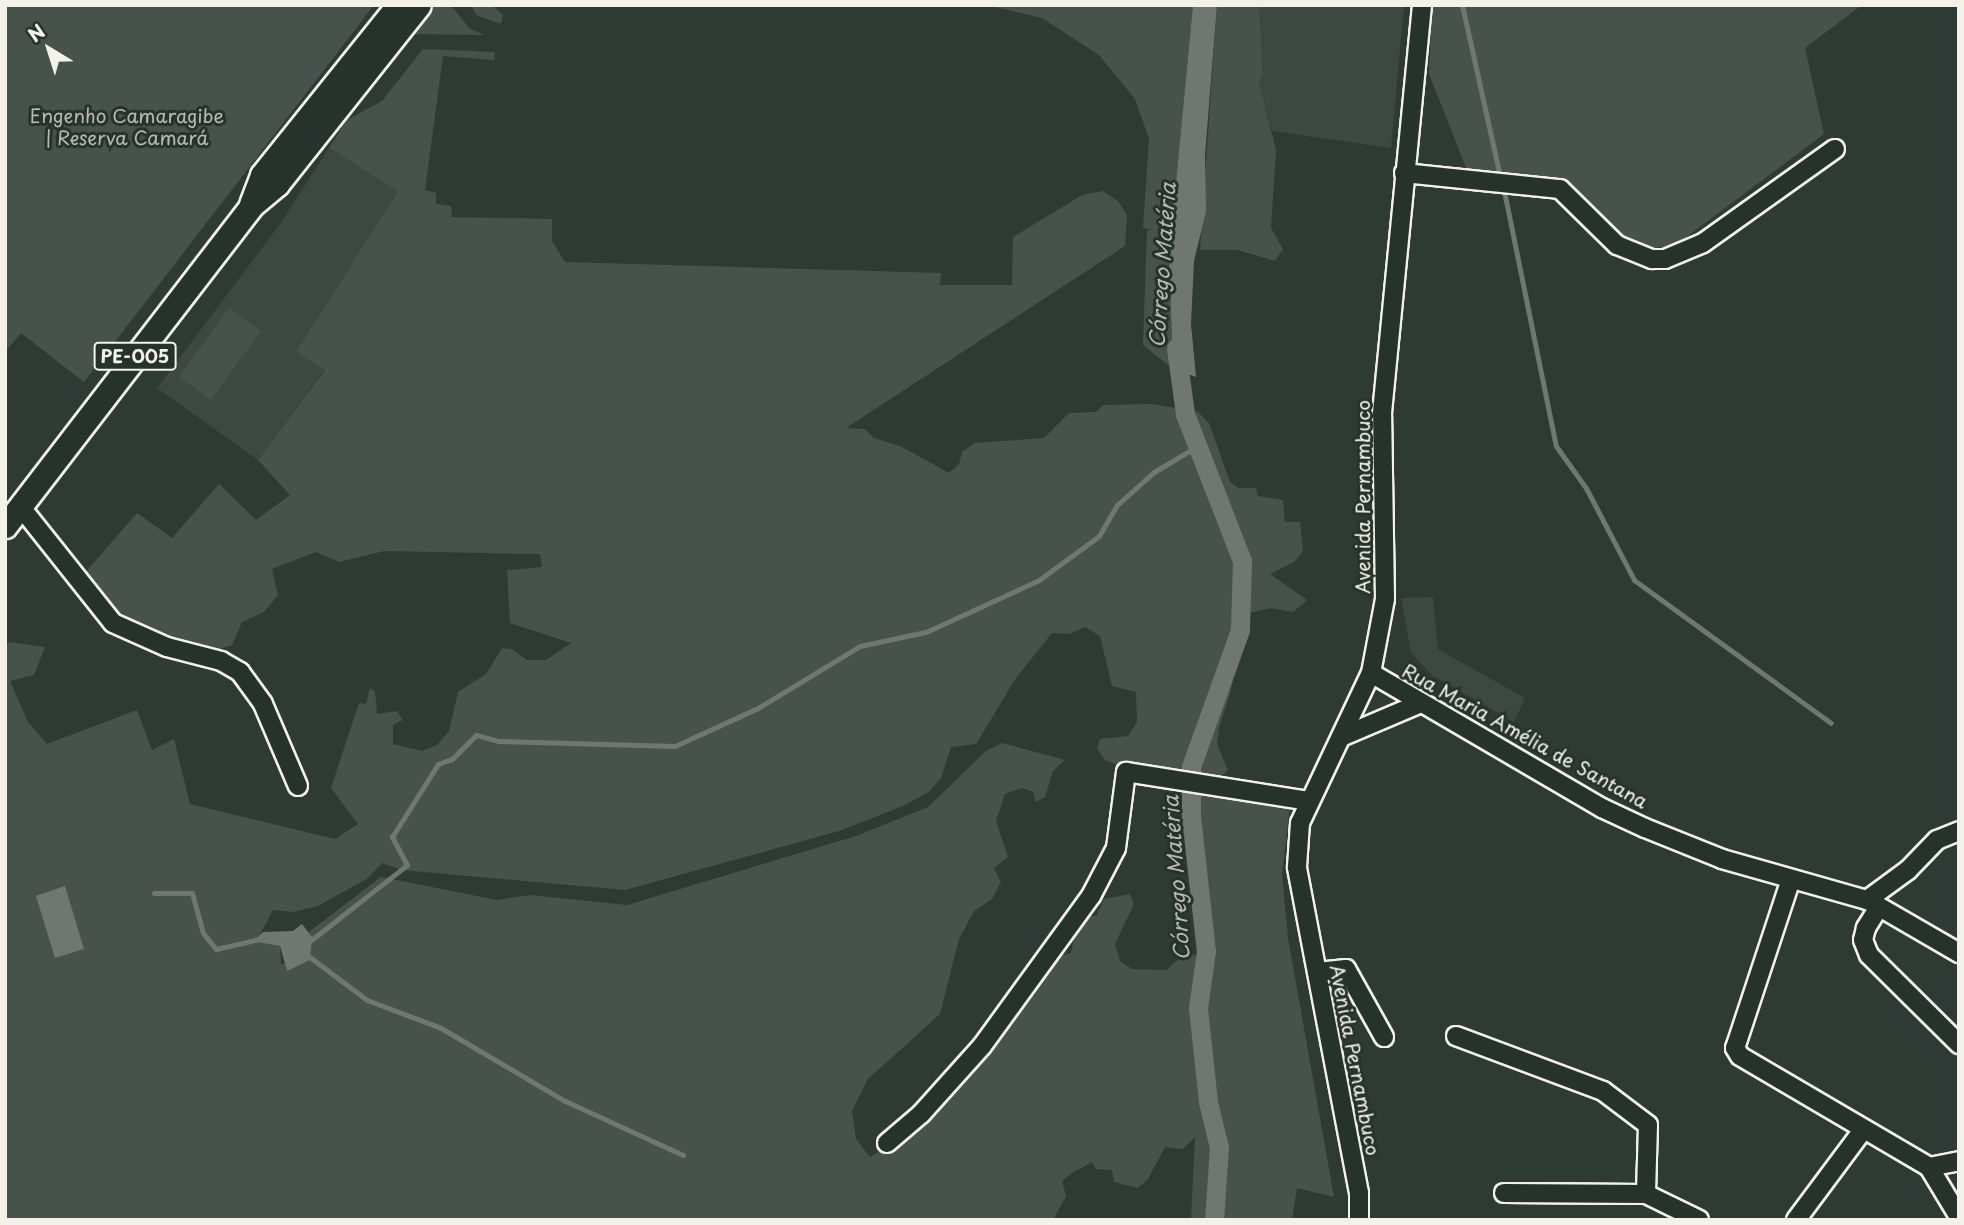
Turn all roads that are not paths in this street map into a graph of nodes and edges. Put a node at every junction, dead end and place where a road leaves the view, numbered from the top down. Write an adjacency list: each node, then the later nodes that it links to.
1 (398, 5): 6 (main road, PE-005)
2 (419, 5): 6 (main road, PE-005)
3 (1422, 5): 5 (street, Avenida Pernambuco)
4 (1835, 149): 5 (street)
5 (1404, 173): 9 (street, Avenida Pernambuco)
6 (251, 206): 7 (main road, PE-005)
7 (20, 506): 8 (main road, PE-005); 12 (street)
8 (5, 526)
9 (1371, 673): 10 (street, Rua Maria Amélia de Santana); 11 (street, Avenida Pernambuco)
10 (1421, 703): 11 (street); 15 (street, Rua Maria Amélia de Santana)
11 (1341, 737): 13 (street, Avenida Pernambuco)
12 (298, 786)
13 (1310, 801): 18 (street, Avenida Pernambuco); 23 (street)
14 (1959, 831): 16 (street)
15 (1791, 878): 16 (street, Rua Maria Amélia de Santana); 22 (street)
16 (1873, 904): 17 (street, Rua Maria Amélia de Santana); 21 (street)
17 (1959, 953)
18 (1317, 972): 20 (street); 29 (street, Avenida Pernambuco)
19 (1456, 1036): 27 (street)
20 (1384, 1037)
21 (1959, 1044)
22 (1863, 1130): 25 (street); 31 (street)
23 (887, 1143)
24 (1959, 1161): 25 (street)
25 (1930, 1167): 28 (street)
26 (1504, 1193): 27 (street)
27 (1646, 1194): 30 (street)
28 (1959, 1217)
29 (1359, 1220)
30 (1699, 1220)
31 (1796, 1220)

